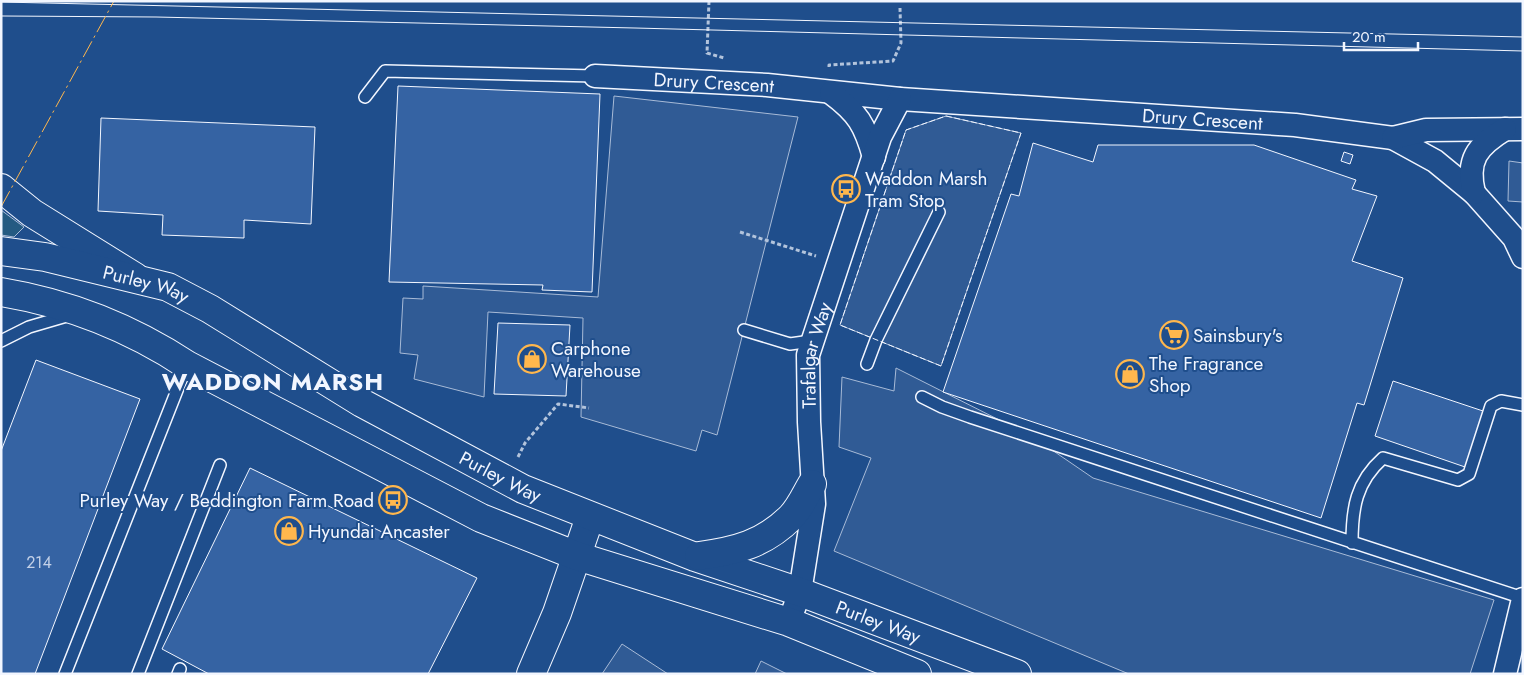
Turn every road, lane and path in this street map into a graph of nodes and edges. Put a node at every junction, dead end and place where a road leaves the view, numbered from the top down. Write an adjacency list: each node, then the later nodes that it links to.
1 (709, 3): 3 (path)
2 (900, 8): 5 (path)
3 (732, 60)
4 (595, 76): 5 (street, Drury Crescent); 6 (lane)
5 (831, 93): 7 (street, Drury Crescent); 10 (street)
6 (365, 97)
7 (900, 99): 9 (street, Drury Crescent); 10 (street, Trafalgar Way)
8 (1514, 130): 9 (street); 12 (street)
9 (1393, 138): 12 (street, Drury Crescent)
10 (874, 157): 23 (street, Trafalgar Way)
11 (1, 188): 18 (main road)
12 (1474, 193): 17 (street, Drury Crescent)
13 (939, 212): 24 (lane)
14 (740, 232): 16 (path)
15 (1, 251): 18 (main road, Purley Way)
16 (820, 257)
17 (1523, 257)
18 (140, 280): 32 (main road, Purley Way)
19 (1, 292): 20 (main road, Purley Way)
20 (81, 312): 22 (lane); 25 (main road, Purley Way)
21 (744, 330): 23 (lane)
22 (1, 341)
23 (811, 341): 31 (street, Trafalgar Way)
24 (867, 364)
25 (187, 366): 34 (main road, Purley Way); 39 (lane)
26 (922, 397): 33 (lane)
27 (1523, 405): 33 (lane)
28 (590, 408): 29 (path)
29 (526, 461)
30 (220, 465): 40 (lane)
31 (812, 484): 35 (main road); 36 (street, Trafalgar Way)
32 (590, 517): 34 (main road); 35 (main road, Purley Way)
33 (1352, 543): 37 (lane)
34 (577, 556): 38 (main road, Purley Way); 41 (main road)
35 (696, 556): 36 (main road, Purley Way)
36 (800, 592): 38 (street, Trafalgar Way); 43 (main road, Purley Way)
37 (1523, 598): 44 (street)
38 (789, 622): 42 (main road, Purley Way)
39 (65, 674)
40 (138, 674)
41 (530, 674)
42 (917, 674)
43 (1017, 674)
44 (1505, 674)

